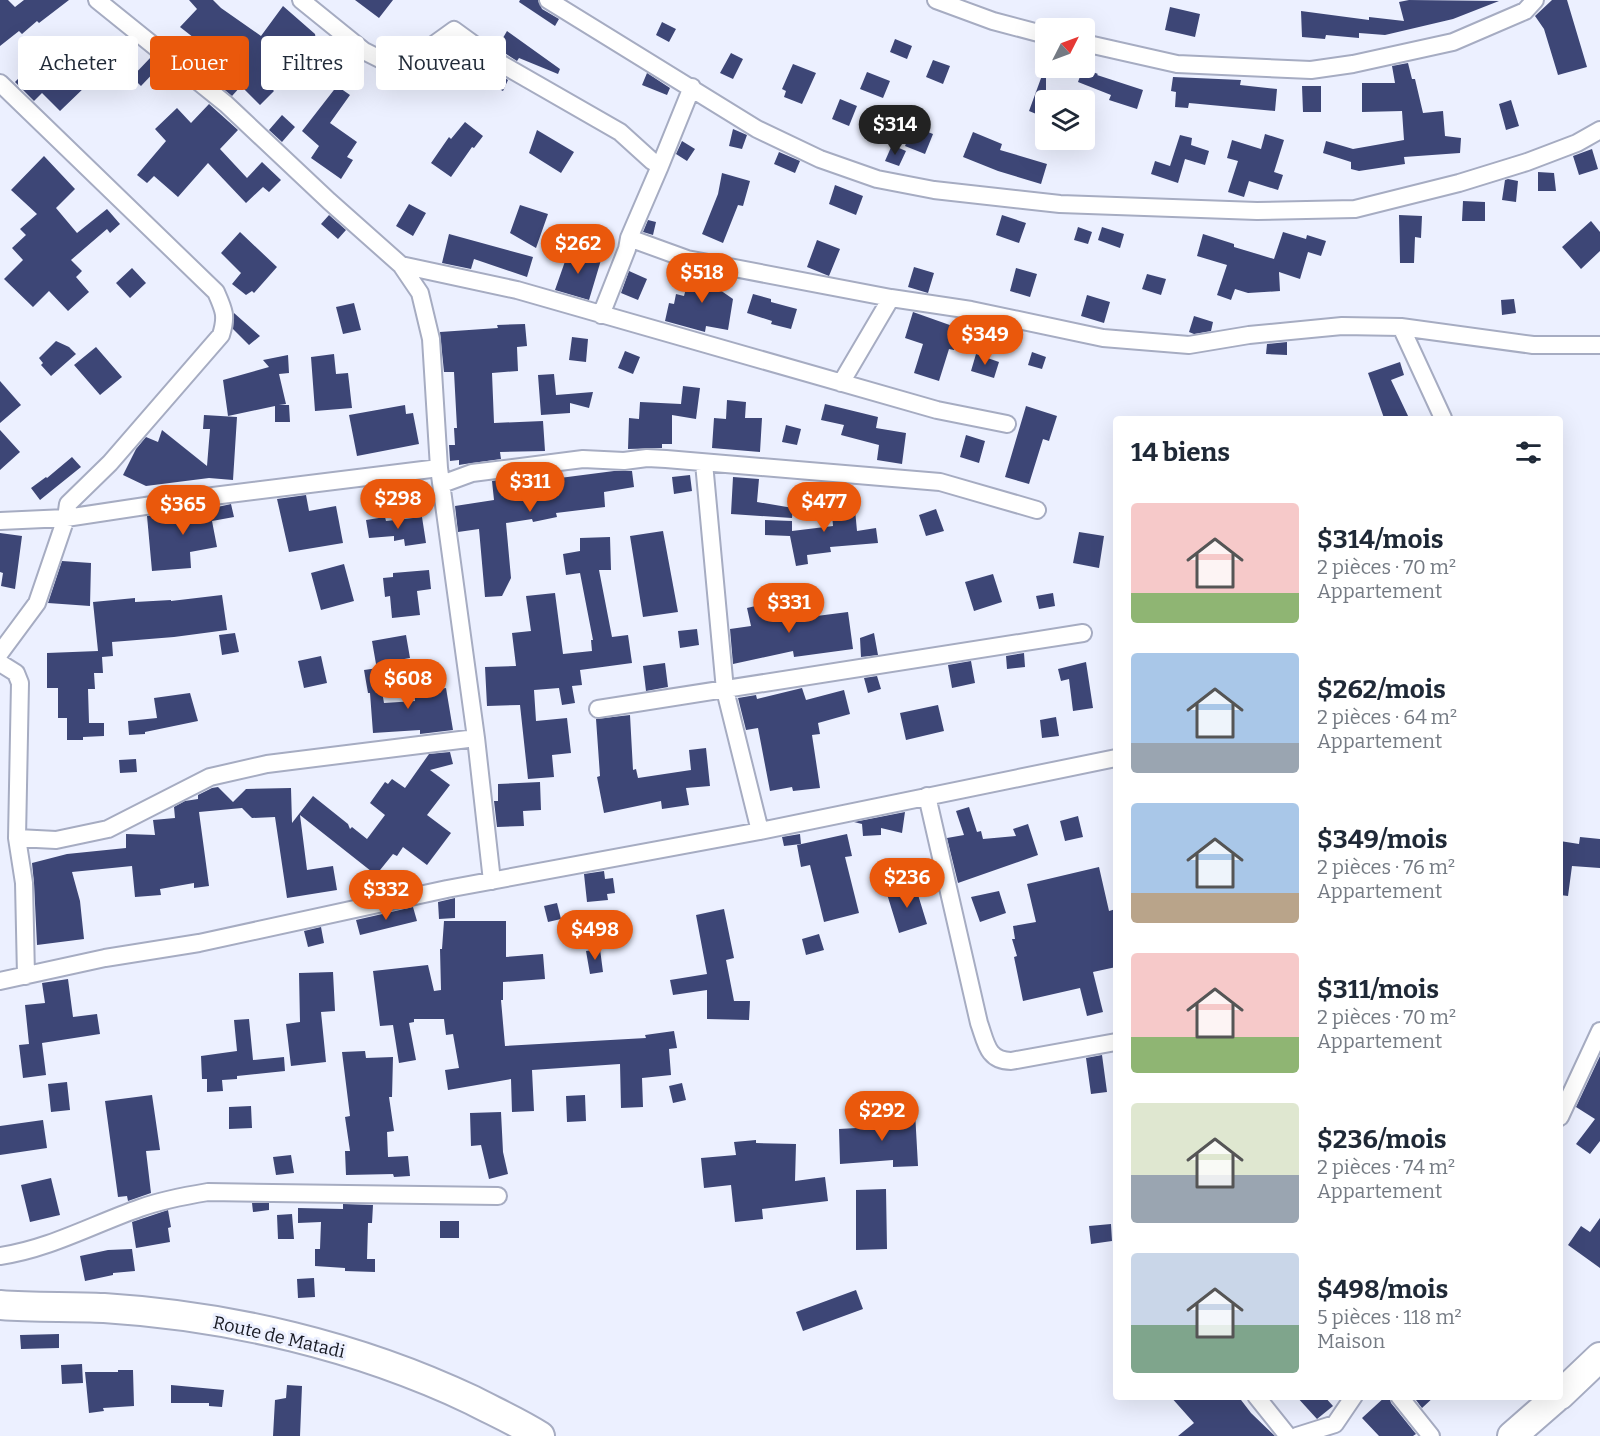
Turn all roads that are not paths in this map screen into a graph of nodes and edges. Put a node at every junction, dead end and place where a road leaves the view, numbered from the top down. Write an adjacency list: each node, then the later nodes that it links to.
1 (97, 0): 13 (street)
2 (301, 0): 11 (street)
3 (548, 0): 9 (street)
4 (936, 0): 6 (street)
5 (1534, 0): 7 (street)
6 (1035, 32)
7 (1095, 46)
8 (0, 82): 24 (street)
9 (692, 87): 10 (street); 11 (street)
10 (1600, 130)
11 (660, 166): 12 (street)
12 (629, 238): 14 (street); 15 (street)
13 (401, 265): 15 (street); 22 (street)
14 (891, 298): 16 (street); 18 (street)
15 (601, 315): 18 (street)
16 (1401, 327): 17 (street); 19 (street)
17 (1600, 345)
18 (841, 383): 20 (street)
19 (1442, 416)
20 (1007, 424)
21 (704, 463): 22 (street); 23 (street); 29 (street)
22 (440, 476): 24 (street); 31 (street)
23 (1037, 510)
24 (66, 518): 25 (street); 27 (street)
25 (0, 521)
26 (1083, 633): 29 (street)
27 (0, 653)
28 (0, 663): 35 (street)
29 (725, 690): 30 (street); 34 (street)
30 (598, 709)
31 (476, 738): 35 (street); 36 (street)
32 (1113, 759): 33 (street)
33 (927, 795): 34 (street); 40 (street)
34 (760, 831): 36 (street)
35 (16, 838): 37 (street)
36 (492, 881): 37 (street)
37 (26, 976): 38 (street)
38 (0, 981)
39 (1600, 1031): 41 (street)
40 (1113, 1043)
41 (1563, 1111)
42 (498, 1196): 43 (street)
43 (0, 1256)
44 (0, 1305): 51 (highway, Route de Matadi)
45 (1600, 1357): 46 (highway)
46 (1563, 1392)
47 (1259, 1400): 52 (street)
48 (1351, 1400): 53 (street)
49 (1402, 1400): 54 (street)
50 (1554, 1400): 55 (highway)
51 (540, 1436)
52 (1288, 1436)
53 (1297, 1436)
54 (1431, 1436)
55 (1512, 1436)

